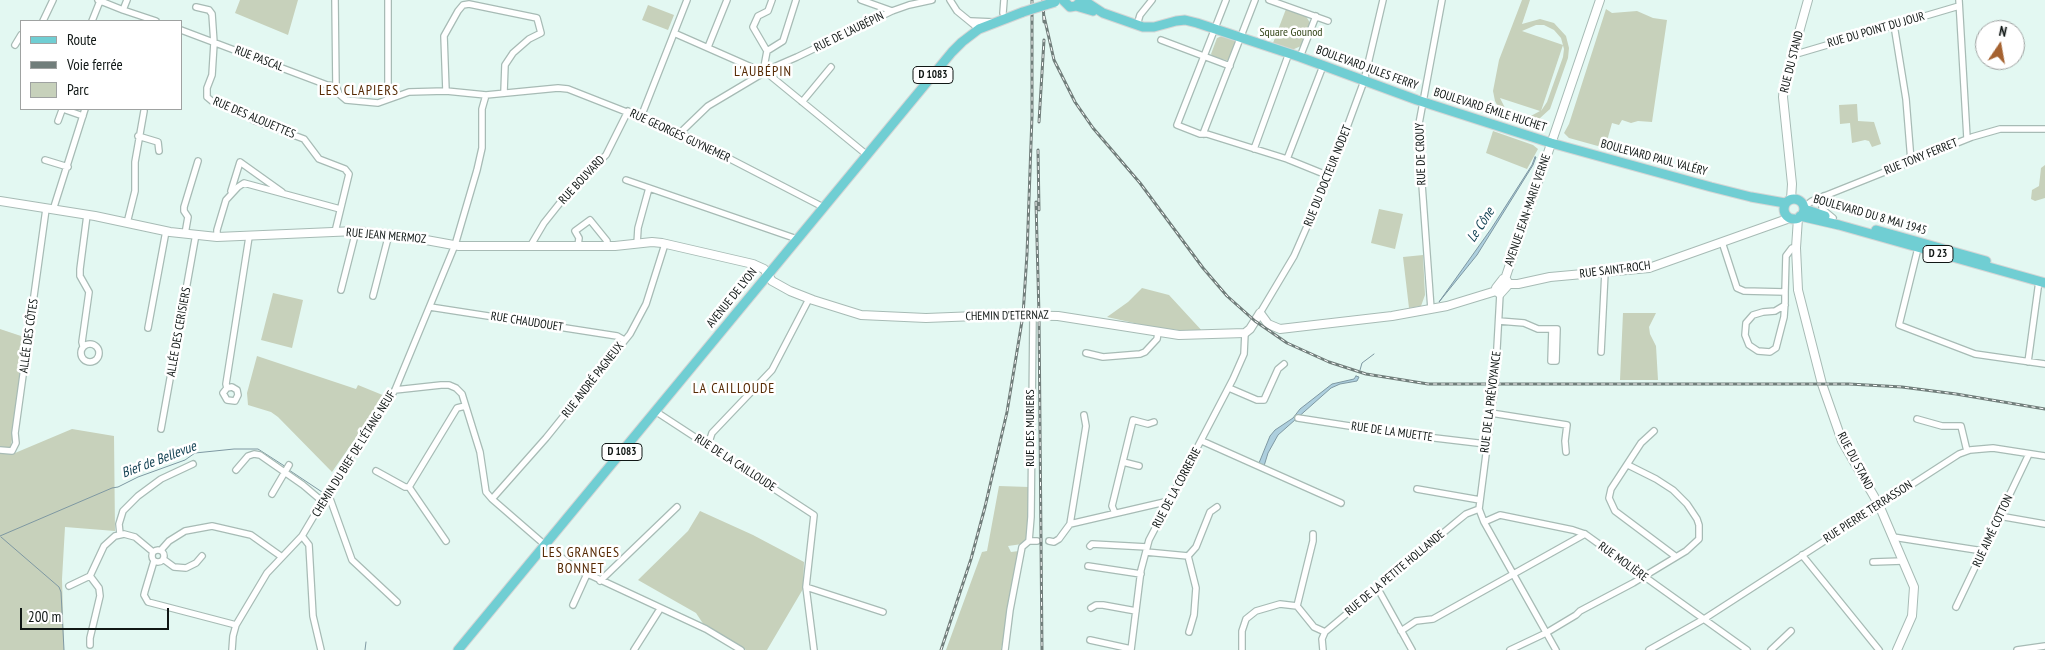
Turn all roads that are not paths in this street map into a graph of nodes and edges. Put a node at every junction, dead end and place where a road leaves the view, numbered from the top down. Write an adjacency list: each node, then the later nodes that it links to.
1 (53, 0): 32 (street)
2 (99, 0): 27 (street); 33 (street)
3 (127, 0): 27 (street)
4 (335, 0): 59 (street)
5 (388, 0): 63 (street)
6 (686, 0): 42 (street)
7 (727, 0): 48 (street)
8 (772, 0): 49 (street)
9 (796, 0): 49 (street)
10 (861, 0): 28 (street)
11 (932, 0): 28 (street, RUE DE L'AUBÉPIN)
12 (950, 0): 34 (street)
13 (1004, 0): 29 (street)
14 (1152, 0): 37 (street)
15 (1226, 0): 40 (street)
16 (1255, 0): 44 (street)
17 (1269, 0): 30 (street)
18 (1383, 0): 58 (street, RUE DU DOCTEUR NODET)
19 (1442, 0): 64 (street, RUE DE CROUY)
20 (1600, 0): 79 (street, AVENUE JEAN-MARIE VERNE)
21 (1808, 0): 51 (street, RUE DU STAND)
22 (1060, 1): 23 (main road, BOULEVARD JULES FERRY); 36 (main road, AVENUE DE LYON / D 1083, bridge)
23 (1080, 2): 37 (main road, BOULEVARD JULES FERRY)
24 (464, 3): 60 (street); 61 (street)
25 (1959, 3): 38 (street, RUE DU POINT DU JOUR); 78 (street)
26 (196, 7): 46 (street)
27 (123, 10): 31 (street)
28 (892, 11): 57 (street, RUE DE L'AUBÉPIN)
29 (1003, 12)
30 (1316, 16): 35 (street); 53 (street)
31 (140, 19)
32 (43, 20)
33 (92, 20)
34 (971, 20): 36 (street); 39 (street)
35 (1328, 21)
36 (995, 22): 39 (main road, AVENUE DE LYON / D 1083)
37 (1137, 25): 40 (main road, BOULEVARD JULES FERRY)
38 (1894, 25): 51 (street, RUE DU POINT DU JOUR); 86 (street)
39 (979, 29): 82 (main road, AVENUE DE LYON / D 1083)
40 (1215, 29): 44 (main road, BOULEVARD JULES FERRY); 52 (street)
41 (182, 30): 46 (street, RUE PASCAL)
42 (674, 33): 48 (street); 72 (street)
43 (20, 37): 47 (street)
44 (1241, 38): 50 (main road, BOULEVARD JULES FERRY); 54 (street)
45 (1161, 40): 52 (street)
46 (214, 42): 59 (street, RUE PASCAL); 97 (street, RUE DES ALOUETTES)
47 (15, 45)
48 (708, 47): 57 (street)
49 (767, 50): 57 (street)
50 (1289, 54): 53 (main road, BOULEVARD JULES FERRY); 80 (street)
51 (1793, 55): 98 (street, RUE DU STAND)
52 (1204, 56): 54 (street); 76 (street)
53 (1300, 57): 55 (main road, BOULEVARD JULES FERRY)
54 (1230, 66): 76 (street)
55 (1323, 66): 58 (main road, BOULEVARD JULES FERRY); 83 (street)
56 (830, 67): 65 (street)
57 (763, 71): 65 (street); 75 (street, RUE DE L'AUBÉPIN)
58 (1364, 81): 64 (main road, BOULEVARD JULES FERRY); 88 (street, RUE DU DOCTEUR NODET)
59 (336, 86): 63 (street, RUE GEORGES GUYNEMER)
60 (446, 91): 62 (street, RUE GEORGES GUYNEMER); 63 (street, RUE GEORGES GUYNEMER)
61 (504, 92): 62 (street, RUE GEORGES GUYNEMER); 70 (street, RUE GEORGES GUYNEMER)
62 (486, 95): 114 (street, CHEMIN DU BIEF DE L'ÉTANG NEUF)
63 (388, 99)
64 (1422, 101): 79 (main road, BOULEVARD ÉMILE HUCHET); 131 (street, RUE DE CROUY)
65 (802, 102): 82 (street)
66 (63, 110): 73 (street)
67 (66, 110): 71 (street)
68 (85, 110): 71 (street)
69 (144, 111): 77 (street)
70 (628, 111): 72 (street, RUE GEORGES GUYNEMER); 115 (street, RUE BOUVARD)
71 (83, 116): 87 (street)
72 (642, 117): 75 (street, RUE GEORGES GUYNEMER)
73 (58, 121)
74 (2045, 129): 78 (street, RUE TONY FERRET)
75 (680, 133): 95 (street, RUE GEORGES GUYNEMER)
76 (1204, 134): 80 (street)
77 (138, 136): 81 (street); 101 (street)
78 (1967, 138): 86 (street, RUE TONY FERRET)
79 (1551, 143): 98 (main road, BOULEVARD PAUL VALÉRY); 122 (street, AVENUE JEAN-MARIE VERNE)
80 (1254, 149): 83 (street)
81 (159, 151)
82 (866, 155): 95 (main road, AVENUE DE LYON / D 1083)
83 (1287, 158): 88 (street)
84 (45, 160): 87 (street)
85 (198, 161): 105 (street)
86 (1911, 161): 93 (street, RUE TONY FERRET)
87 (68, 167): 96 (street)
88 (1329, 176): 132 (street, RUE DU DOCTEUR NODET)
89 (626, 180): 90 (street)
90 (649, 188): 110 (street); 112 (street)
91 (231, 194): 92 (street); 92 (street); 108 (street)
92 (287, 195): 97 (street)
93 (1824, 196): 98 (street, RUE TONY FERRET); 100 (street)
94 (0, 201): 96 (street, RUE JEAN MERMOZ)
95 (823, 207): 110 (main road, AVENUE DE LYON / D 1083)
96 (50, 209): 99 (street, RUE JEAN MERMOZ); 163 (street, ALLÉE DES CÔTES)
97 (340, 209): 103 (street)
98 (1793, 210): 100 (main road, BOULEVARD DU 8 MAI 1945 / D 23); 111 (street, RUE SAINT-ROCH); 118 (street, RUE DU STAND); 119 (main road, BOULEVARD DU 8 MAI 1945 / D 23)
99 (86, 215): 101 (street, RUE JEAN MERMOZ); 142 (street)
100 (1833, 218): 123 (main road, BOULEVARD DU 8 MAI 1945 / D 23)
101 (127, 222): 102 (street, RUE JEAN MERMOZ)
102 (166, 230): 105 (street, RUE JEAN MERMOZ); 137 (street)
103 (335, 232): 104 (street, RUE JEAN MERMOZ); 109 (street, RUE JEAN MERMOZ)
104 (356, 232): 107 (street, RUE JEAN MERMOZ); 124 (street)
105 (185, 234): 106 (street, RUE JEAN MERMOZ)
106 (196, 234): 108 (street, RUE JEAN MERMOZ); 158 (street, ALLÉE DES CERISIERS)
107 (389, 234): 114 (street, RUE JEAN MERMOZ); 127 (street)
108 (216, 236): 109 (street, RUE JEAN MERMOZ)
109 (249, 237): 148 (street)
110 (797, 239): 121 (main road, AVENUE DE LYON / D 1083)
111 (1722, 242): 120 (street, RUE SAINT-ROCH); 125 (street)
112 (637, 244): 113 (street, RUE JEAN MERMOZ); 117 (street, RUE JEAN MERMOZ)
113 (665, 244): 121 (street, RUE JEAN MERMOZ); 141 (street, RUE ANDRÉ PAGNEUX)
114 (455, 245): 115 (street, RUE JEAN MERMOZ); 130 (street, CHEMIN DU BIEF DE L'ÉTANG NEUF)
115 (531, 245): 116 (street, RUE JEAN MERMOZ)
116 (578, 246): 117 (street, RUE JEAN MERMOZ); 117 (street)
117 (607, 246)
118 (1796, 248): 125 (street); 185 (street, RUE DU STAND)
119 (1918, 248): 123 (main road, BOULEVARD DU 8 MAI 1945 / D 23); 145 (street)
120 (1605, 272): 122 (street, RUE SAINT-ROCH); 143 (street)
121 (768, 274): 128 (street, CHEMIN D'ETERNAZ); 152 (main road, AVENUE DE LYON / D 1083)
122 (1507, 281): 126 (street, AVENUE JEAN-MARIE VERNE)
123 (2043, 281): 145 (street)
124 (341, 290)
125 (1785, 292): 129 (street)
126 (1498, 293): 131 (street); 134 (street, RUE DE LA PRÉVOYANCE)
127 (372, 296)
128 (809, 298): 133 (street, CHEMIN D'ETERNAZ); 162 (street)
129 (1784, 305): 129 (street)
130 (430, 307): 141 (street, RUE CHAUDOUET); 150 (street, CHEMIN DU BIEF DE L'ÉTANG NEUF)
131 (1431, 309): 135 (street)
132 (1260, 313): 135 (street); 136 (street, RUE DU DOCTEUR NODET)
133 (1033, 315): 139 (street, CHEMIN D'ETERNAZ); 200 (street, RUE DES MURIERS)
134 (1499, 321): 138 (street); 153 (street, RUE DE LA PRÉVOYANCE)
135 (1268, 324): 136 (street)
136 (1252, 326): 140 (street)
137 (148, 328)
138 (1552, 329): 138 (street)
139 (1158, 333): 140 (street, CHEMIN D'ETERNAZ); 144 (street)
140 (1245, 333): 149 (street, RUE DE LA CORRERIE)
141 (624, 340): 180 (street, RUE ANDRÉ PAGNEUX)
142 (83, 346)
143 (1601, 352)
144 (1086, 353)
145 (2028, 362): 147 (street)
146 (1284, 364): 149 (street)
147 (2045, 364)
148 (227, 388)
149 (1229, 388): 160 (street, RUE DE LA CORRERIE)
150 (394, 390): 151 (street); 178 (street, CHEMIN DU BIEF DE L'ÉTANG NEUF)
151 (465, 406): 176 (street); 180 (street)
152 (655, 412): 162 (street, RUE DE LA CAILLOUDE); 203 (main road, AVENUE DE LYON / D 1083)
153 (1492, 412): 161 (street, RUE DE LA PRÉVOYANCE); 165 (street)
154 (1084, 414): 192 (street)
155 (1298, 418): 161 (street, RUE DE LA MUETTE)
156 (1917, 419): 164 (street)
157 (1154, 422): 168 (street)
158 (161, 429)
159 (1654, 431): 170 (street)
160 (1202, 441): 182 (street, RUE DE LA CORRERIE); 184 (street)
161 (1486, 444): 181 (street, RUE DE LA PRÉVOYANCE)
162 (708, 445): 226 (street, RUE DE LA CAILLOUDE)
163 (0, 450)
164 (1967, 451): 166 (street, RUE PIERRE TERRASSON); 185 (street, RUE PIERRE TERRASSON)
165 (1566, 452)
166 (2029, 454): 167 (street, RUE PIERRE TERRASSON); 190 (street, RUE AIMÉ COTTON)
167 (2045, 456)
168 (1123, 462): 172 (street); 189 (street)
169 (193, 464): 194 (street)
170 (1628, 465): 212 (street); 212 (street)
171 (290, 466): 175 (street)
172 (1139, 466)
173 (236, 470): 175 (street)
174 (376, 471): 176 (street)
175 (286, 473): 179 (street); 183 (street)
176 (409, 487): 199 (street)
177 (1417, 489): 181 (street)
178 (328, 493): 183 (street, CHEMIN DU BIEF DE L'ÉTANG NEUF); 228 (street)
179 (272, 494)
180 (492, 499): 203 (street)
181 (1480, 500): 188 (street, RUE DE LA PRÉVOYANCE)
182 (1169, 501): 189 (street); 206 (street, RUE DE LA CORRERIE)
183 (323, 502): 197 (street, CHEMIN DU BIEF DE L'ÉTANG NEUF)
184 (1341, 503)
185 (1879, 505): 198 (street, RUE DU STAND); 209 (street, RUE PIERRE TERRASSON)
186 (677, 507): 224 (street)
187 (1217, 507): 211 (street)
188 (1479, 508): 191 (street); 227 (street, RUE DE LA PETITE HOLLANDE)
189 (1114, 513): 192 (street)
190 (1999, 516): 193 (street); 207 (street, RUE AIMÉ COTTON)
191 (1484, 522): 196 (street, RUE MOLIÈRE); 221 (street)
192 (1070, 524): 201 (street)
193 (2045, 524)
194 (120, 534): 208 (street); 222 (street)
195 (1313, 534): 230 (street)
196 (1585, 534): 221 (street); 223 (street, RUE MOLIÈRE)
197 (302, 536): 213 (street, CHEMIN DU BIEF DE L'ÉTANG NEUF); 250 (street)
198 (1893, 537): 207 (street); 216 (street, RUE DU STAND)
199 (446, 541)
200 (1029, 541): 202 (street); 254 (street, RUE DES MURIERS)
201 (1049, 541)
202 (1037, 542)
203 (545, 545): 219 (street); 251 (main road, AVENUE DE LYON / D 1083)
204 (1090, 546): 206 (street)
205 (161, 550): 208 (street); 213 (street); 214 (street)
206 (1147, 550): 211 (street); 220 (street, RUE DE LA CORRERIE)
207 (1983, 551): 233 (street, RUE AIMÉ COTTON)
208 (153, 552): 215 (street)
209 (1802, 555): 236 (street, RUE PIERRE TERRASSON); 262 (street)
210 (202, 556): 214 (street)
211 (1188, 556): 240 (street)
212 (1675, 556): 223 (street)
213 (282, 557): 237 (street, CHEMIN DU BIEF DE L'ÉTANG NEUF)
214 (163, 559): 215 (street)
215 (154, 561): 237 (street)
216 (1903, 561): 217 (street); 263 (street, RUE DU STAND)
217 (1873, 562)
218 (1088, 566): 220 (street)
219 (587, 574): 224 (street); 229 (street)
220 (1141, 574): 234 (street, RUE DE LA CORRERIE)
221 (1513, 574): 238 (street); 242 (street)
222 (90, 576): 225 (street); 244 (street)
223 (1643, 577): 236 (street, RUE MOLIÈRE); 242 (street)
224 (600, 580): 231 (street)
225 (69, 586)
226 (806, 587): 235 (street); 253 (street)
227 (1378, 589): 238 (street); 241 (street, RUE DE LA PETITE HOLLANDE)
228 (397, 602)
229 (573, 604)
230 (1297, 606): 241 (street); 255 (street)
231 (660, 608): 247 (street); 252 (street)
232 (1091, 608): 234 (street)
233 (1956, 608)
234 (1136, 611): 248 (street, RUE DE LA CORRERIE)
235 (883, 612)
236 (1704, 619): 259 (street, RUE PIERRE TERRASSON); 260 (street, RUE MOLIÈRE)
237 (236, 625): 249 (street, CHEMIN DU BIEF DE L'ÉTANG NEUF)
238 (1401, 631): 256 (street)
239 (1791, 631): 261 (street)
240 (1190, 632)
241 (1326, 632): 246 (street)
242 (1546, 633): 257 (street); 258 (street)
243 (1090, 640): 248 (street)
244 (90, 644)
245 (2045, 646): 264 (street)
246 (1323, 648)
247 (738, 649)
248 (1131, 649)
249 (232, 650)
250 (321, 650)
251 (458, 650)
252 (634, 650)
253 (814, 650)
254 (1005, 650)
255 (1242, 650)
256 (1412, 650)
257 (1510, 650)
258 (1556, 650)
259 (1649, 650)
260 (1747, 650)
261 (1771, 650)
262 (1879, 650)
263 (1897, 650)
264 (2017, 650)

